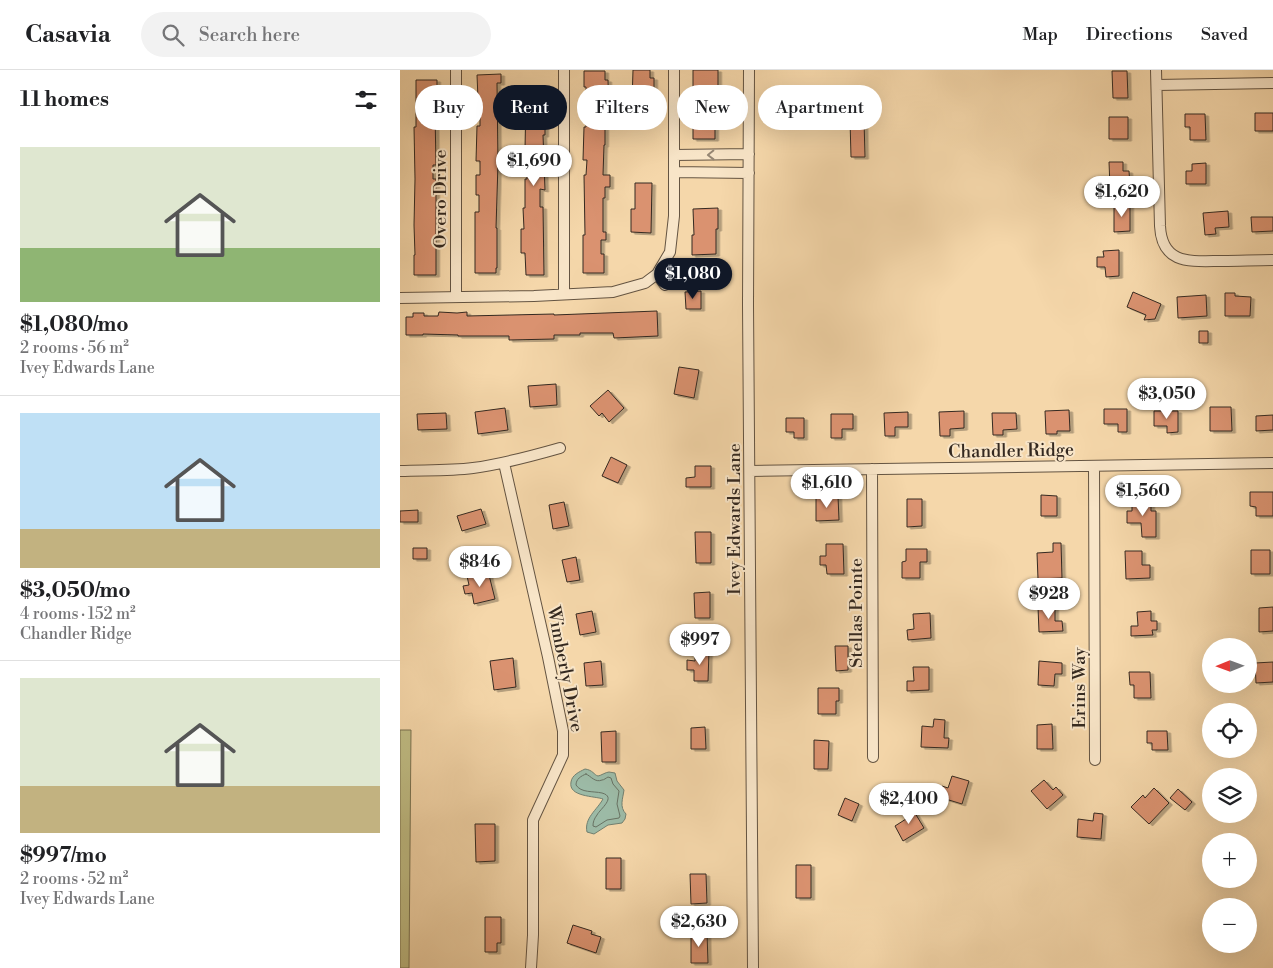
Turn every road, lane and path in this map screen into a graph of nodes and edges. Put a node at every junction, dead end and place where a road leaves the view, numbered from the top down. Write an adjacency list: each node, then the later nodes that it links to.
1 (456, 70): 16 (street, Overo Drive)
2 (564, 70): 15 (street)
3 (674, 70): 9 (street)
4 (749, 70): 8 (street, Ivey Edwards Lane)
5 (1156, 70): 7 (street)
6 (1273, 84): 7 (street)
7 (1157, 85): 12 (street)
8 (749, 154): 9 (street, one-way to 9); 11 (street, Ivey Edwards Lane)
9 (674, 155): 10 (street)
10 (674, 172): 11 (street); 13 (street)
11 (749, 173): 24 (street, Ivey Edwards Lane)
12 (1273, 260)
13 (657, 274): 14 (street); 15 (street)
14 (665, 284)
15 (564, 294): 16 (street)
16 (456, 297): 17 (street)
17 (400, 298)
18 (560, 448): 19 (street)
19 (504, 463): 23 (street); 27 (street, Wimberly Drive)
20 (1273, 463): 21 (street, Chandler Ridge)
21 (1094, 466): 22 (street, Chandler Ridge); 26 (street, Erins Way)
22 (872, 469): 24 (street, Chandler Ridge); 25 (street, Stellas Pointe)
23 (400, 471)
24 (750, 471): 28 (street, Ivey Edwards Lane)
25 (873, 757)
26 (1095, 760)
27 (531, 968)
28 (753, 968)

